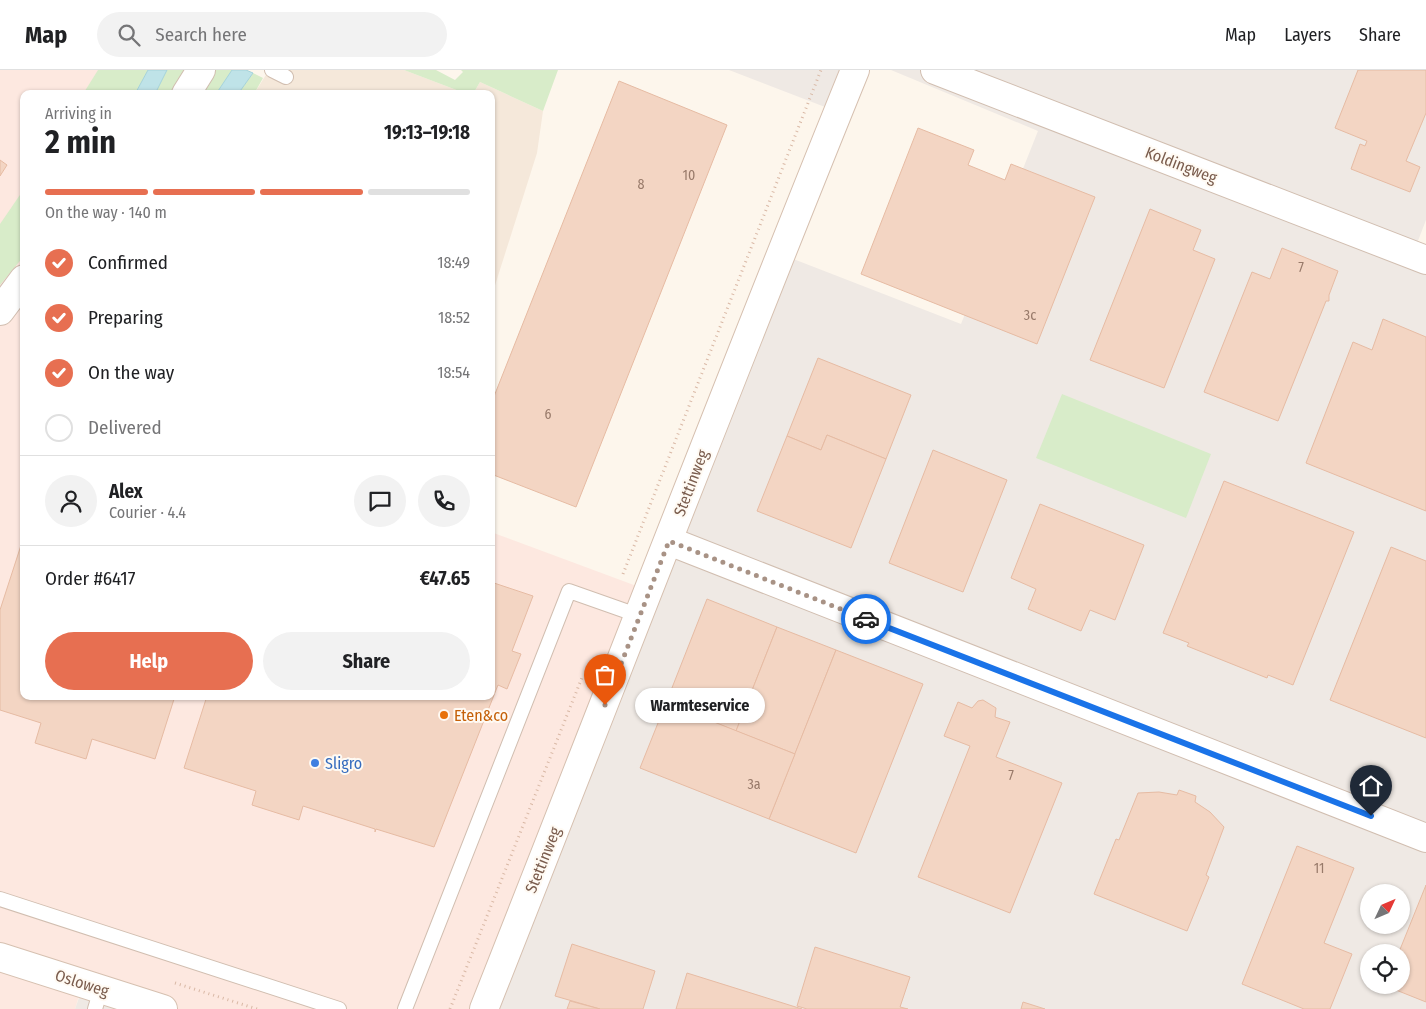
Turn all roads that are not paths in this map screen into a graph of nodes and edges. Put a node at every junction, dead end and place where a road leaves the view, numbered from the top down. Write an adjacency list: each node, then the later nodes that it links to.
1 (201, 70): 6 (street)
2 (272, 70): 5 (lane)
3 (855, 70): 10 (street, Stettinweg)
4 (935, 70): 7 (street, Koldingweg)
5 (286, 77)
6 (188, 90)
7 (1426, 260)
8 (20, 284): 9 (street)
9 (0, 311)
10 (669, 541): 11 (street, Stettinweg); 12 (street)
11 (640, 616): 18 (lane); 19 (street, Stettinweg)
12 (1426, 838)
13 (0, 899): 17 (lane)
14 (0, 957): 15 (street, Osloweg)
15 (98, 999): 16 (street, Osloweg)
16 (163, 1009)
17 (339, 1009)
18 (405, 1009)
19 (484, 1009)

